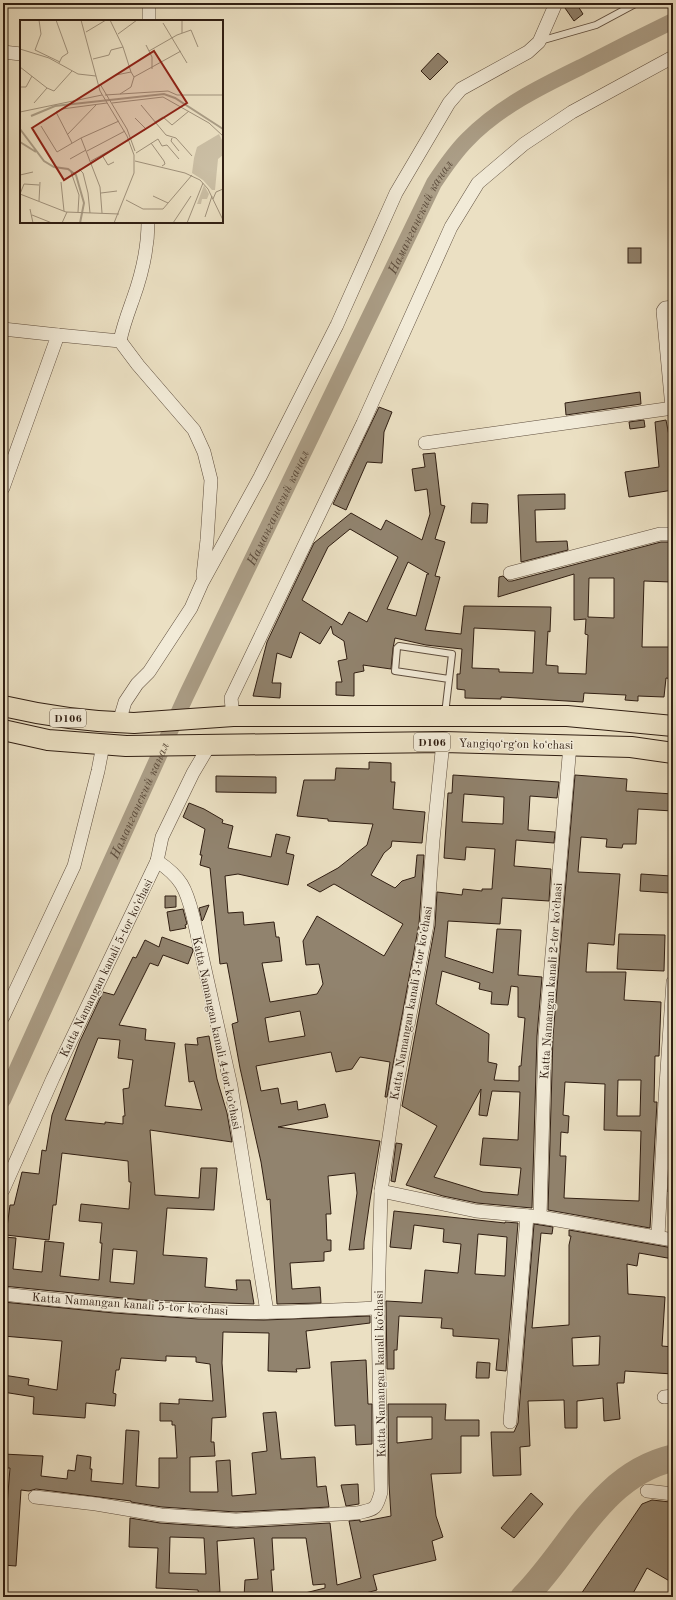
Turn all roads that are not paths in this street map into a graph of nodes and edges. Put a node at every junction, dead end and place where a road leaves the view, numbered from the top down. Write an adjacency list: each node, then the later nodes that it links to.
1 (149, 3): 4 (street)
2 (556, 3): 5 (street)
3 (637, 3): 5 (lane)
4 (149, 20)
5 (539, 42): 19 (street)
6 (3, 52): 7 (street)
7 (20, 54)
8 (673, 57): 22 (street)
9 (148, 223): 13 (street)
10 (673, 307): 14 (street)
11 (3, 329): 12 (street)
12 (58, 335): 13 (street); 16 (street)
13 (120, 341): 19 (street)
14 (672, 408): 15 (street)
15 (425, 443)
16 (3, 488)
17 (673, 536): 18 (street)
18 (510, 573)
19 (202, 583): 24 (street)
20 (449, 679): 20 (lane); 23 (lane)
21 (3, 706): 24 (main road, D106)
22 (233, 716): 23 (main road, D106); 24 (main road, D106)
23 (445, 716): 25 (main road, D106)
24 (127, 723)
25 (673, 726)
26 (3, 730): 28 (main road, D106)
27 (443, 742): 29 (main road, Yangiqoʻrgʻon koʻchasi / D106); 30 (main road, Yangiqoʻrgʻon koʻchasi / D106); 37 (street, Katta Namangan kanali 3-tor koʻchasi)
28 (103, 745): 30 (main road, D106); 34 (street)
29 (570, 745): 31 (main road, Yangiqoʻrgʻon koʻchasi / D106); 38 (street, Katta Namangan kanali 2-tor koʻchasi)
30 (200, 746): 32 (street, Katta Namangan kanali 5-tor koʻchasi)
31 (673, 753)
32 (157, 861): 36 (street, Katta Namangan kanali 5-tor koʻchasi); 43 (street, Katta Namangan kanali 4-tor koʻchasi)
33 (673, 982): 35 (street)
34 (3, 1017)
35 (669, 1100): 39 (street)
36 (3, 1190)
37 (381, 1191): 38 (street); 42 (street, Katta Namangan kanali koʻchasi)
38 (533, 1217): 39 (street); 44 (street, Katta Namangan kanali 2-tor koʻchasi)
39 (658, 1237): 40 (street)
40 (673, 1240)
41 (3, 1294): 43 (street, Katta Namangan kanali 5-tor koʻchasi)
42 (378, 1308): 43 (street, Katta Namangan kanali 5-tor koʻchasi); 47 (street, Katta Namangan kanali koʻchasi)
43 (266, 1312)
44 (510, 1422)
45 (647, 1491): 46 (street)
46 (673, 1494)
47 (35, 1497)

